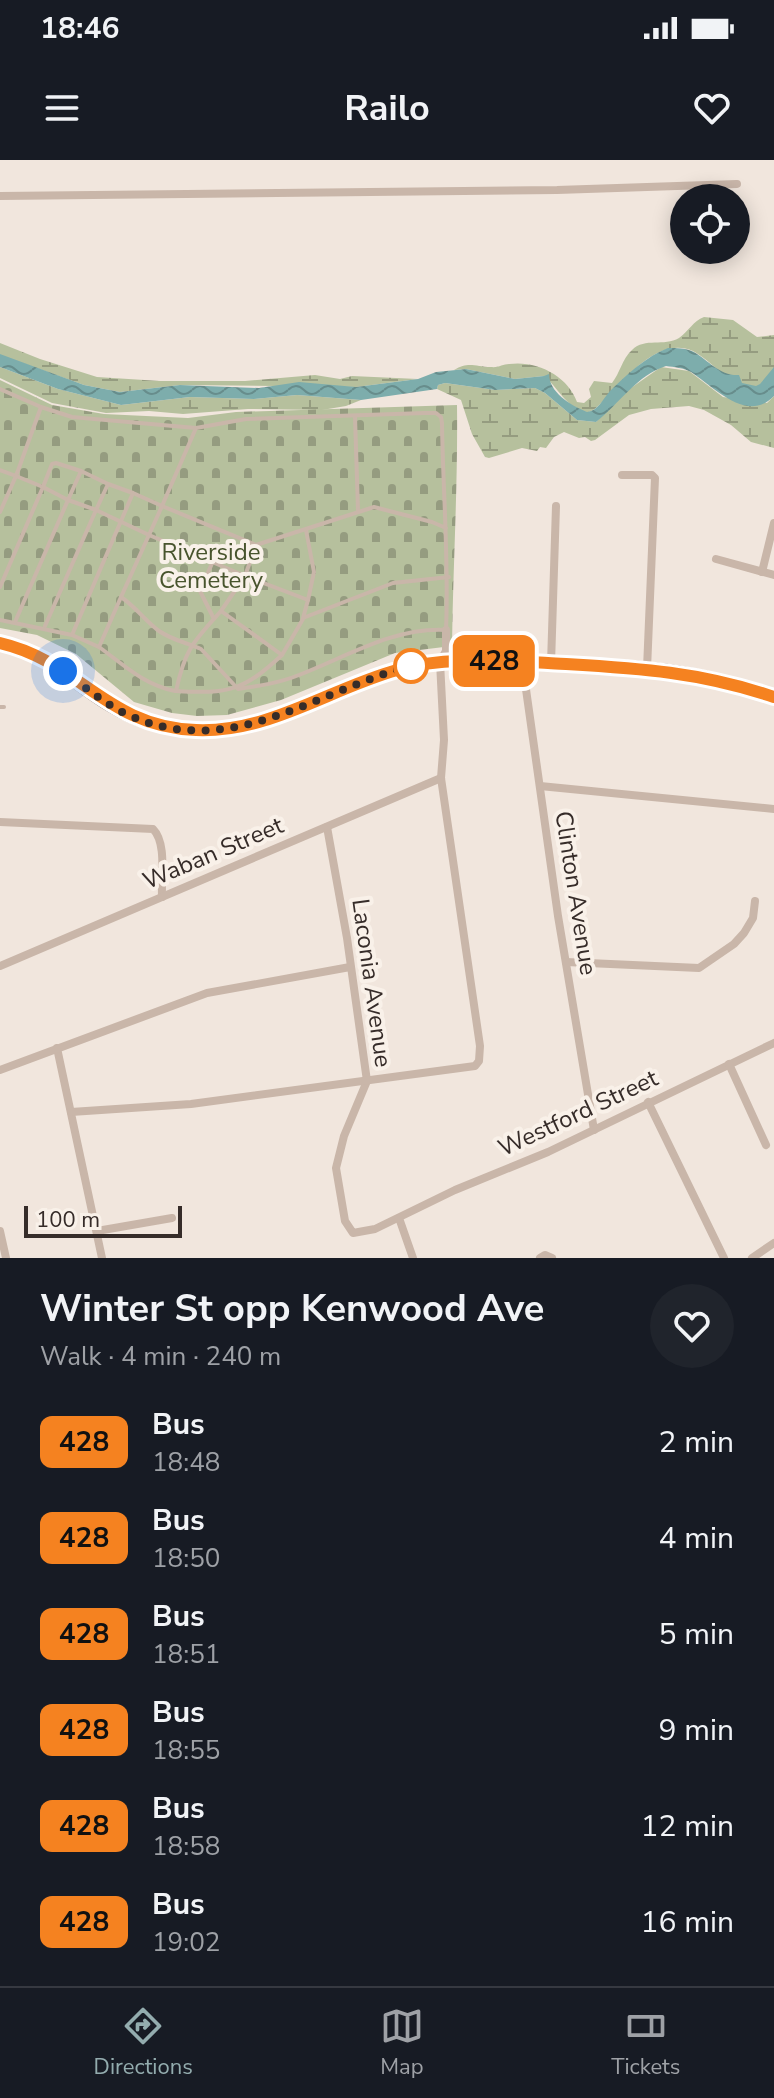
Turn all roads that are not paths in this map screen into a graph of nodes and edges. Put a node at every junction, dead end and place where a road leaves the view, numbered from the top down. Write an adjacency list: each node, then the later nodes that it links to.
1 (670, 186): 2 (street)
2 (0, 196)
3 (0, 389): 4 (lane)
4 (41, 407): 6 (lane); 10 (lane)
5 (355, 417): 6 (lane); 18 (lane); 22 (lane)
6 (196, 428): 15 (lane)
7 (0, 470): 10 (lane)
8 (81, 471): 11 (lane); 12 (lane); 14 (lane)
9 (622, 475): 50 (street)
10 (16, 476): 12 (lane); 19 (lane)
11 (108, 484): 13 (lane); 17 (lane)
12 (43, 487): 14 (lane); 32 (lane)
13 (133, 493): 15 (lane); 20 (lane)
14 (68, 500): 17 (lane); 39 (lane)
15 (162, 506): 24 (lane); 25 (lane)
16 (556, 506): 49 (street)
17 (96, 510): 20 (lane); 40 (lane)
18 (358, 510): 22 (lane); 23 (lane)
19 (0, 512)
20 (121, 523): 24 (lane); 42 (lane)
21 (774, 523): 28 (street)
22 (446, 528): 31 (lane)
23 (306, 530): 25 (lane); 34 (lane)
24 (149, 535): 27 (lane); 33 (lane)
25 (256, 545): 30 (lane)
26 (716, 559): 28 (street)
27 (213, 561): 30 (lane); 37 (lane)
28 (762, 572): 29 (street)
29 (774, 575)
30 (245, 576): 34 (lane); 35 (lane)
31 (449, 577): 36 (lane); 41 (lane)
32 (0, 587)
33 (121, 597): 44 (lane); 45 (lane)
34 (308, 600): 36 (lane)
35 (221, 611): 37 (lane); 46 (lane)
36 (303, 618): 46 (lane)
37 (214, 619): 44 (lane)
38 (0, 620): 39 (lane)
39 (15, 622): 40 (lane)
40 (44, 627): 42 (lane)
41 (446, 630): 48 (street); 51 (lane)
42 (72, 635): 45 (lane)
43 (0, 643): 48 (main road)
44 (190, 646): 51 (lane); 52 (lane)
45 (99, 647): 52 (lane)
46 (282, 655): 51 (lane)
47 (522, 661): 48 (main road); 49 (main road); 55 (street, Clinton Avenue)
48 (440, 662): 54 (street)
49 (551, 664): 50 (main road)
50 (647, 669): 53 (main road)
51 (238, 689): 52 (lane)
52 (176, 691)
53 (774, 698)
54 (441, 778): 58 (street, Waban Street); 68 (street)
55 (540, 786): 56 (street); 61 (street, Clinton Avenue)
56 (774, 809)
57 (0, 822): 59 (street)
58 (327, 827): 59 (street, Waban Street); 63 (street, Laconia Avenue)
59 (162, 897): 62 (street, Waban Street)
60 (755, 901): 61 (street)
61 (566, 962): 71 (street, Clinton Avenue)
62 (0, 966)
63 (350, 967): 65 (street); 68 (street, Laconia Avenue)
64 (774, 1043): 66 (street, Westford Street)
65 (57, 1048): 67 (street); 70 (street)
66 (729, 1064): 69 (street, Westford Street); 72 (street)
67 (0, 1070)
68 (367, 1081): 70 (street); 74 (street, Laconia Avenue)
69 (648, 1102): 71 (street, Westford Street); 83 (street)
70 (71, 1112): 76 (street)
71 (594, 1130): 74 (street, Westford Street)
72 (766, 1145)
73 (172, 1218): 76 (street)
74 (399, 1218): 80 (street)
75 (0, 1231): 78 (street)
76 (97, 1231): 79 (street)
77 (774, 1243): 84 (street)
78 (6, 1258)
79 (102, 1258)
80 (413, 1258)
81 (540, 1258): 82 (street)
82 (552, 1258)
83 (724, 1258)
84 (752, 1258)

